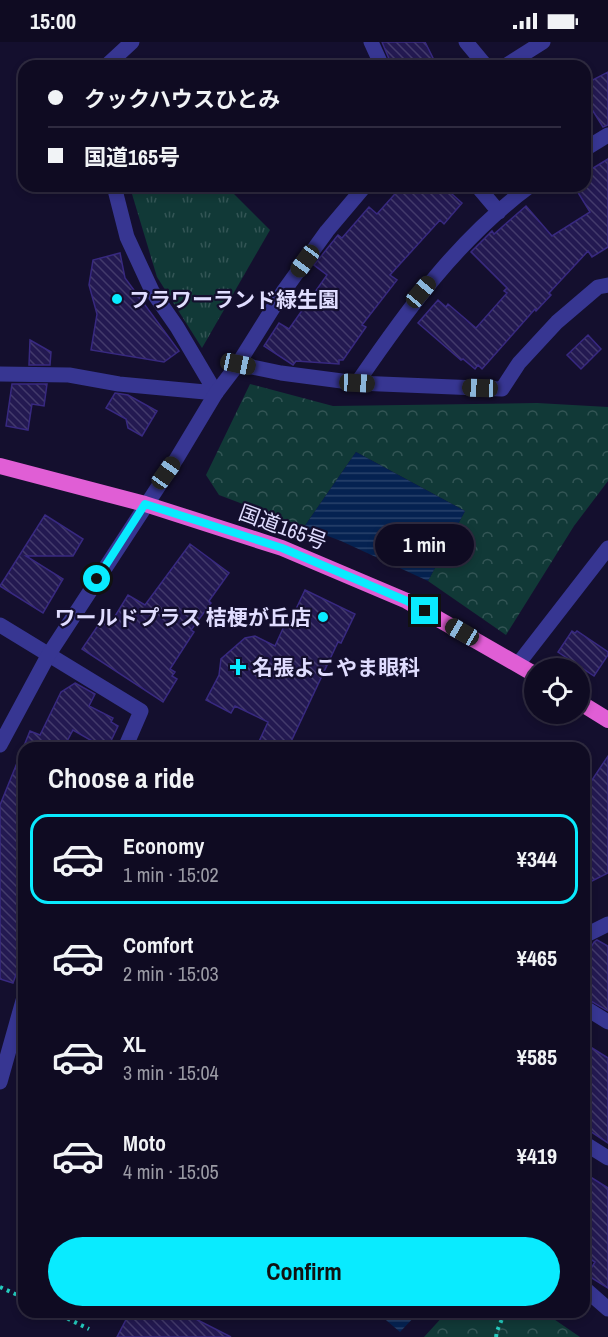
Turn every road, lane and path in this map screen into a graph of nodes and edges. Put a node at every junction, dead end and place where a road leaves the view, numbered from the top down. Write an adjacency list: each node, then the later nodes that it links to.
1 (132, 42): 5 (street)
2 (371, 42): 6 (street)
3 (466, 42): 7 (street)
4 (543, 42): 8 (street)
5 (112, 60)
6 (379, 60)
7 (481, 60)
8 (514, 60)
9 (608, 135): 10 (street)
10 (591, 145)
11 (116, 192): 20 (street)
12 (359, 192): 17 (street)
13 (482, 192): 15 (street)
14 (523, 192): 15 (street)
15 (499, 212): 19 (street)
16 (608, 285): 19 (street)
17 (238, 364): 19 (street); 20 (street)
18 (0, 374): 20 (street)
19 (357, 383)
20 (216, 393): 22 (street)
21 (0, 466): 22 (highway, 国道165号)
22 (145, 504): 25 (street); 26 (highway, 国道165号)
23 (608, 548): 26 (street)
24 (0, 625): 25 (street)
25 (49, 654): 30 (street); 31 (street)
26 (518, 664): 27 (highway, 国道165号)
27 (524, 668)
28 (590, 709): 29 (highway)
29 (608, 720)
30 (128, 742)
31 (0, 745)
32 (608, 924): 33 (street)
33 (590, 933)
34 (590, 1011): 36 (street)
35 (18, 1018): 37 (street)
36 (608, 1022)
37 (0, 1082)
38 (590, 1147): 39 (street)
39 (608, 1158)
40 (0, 1287): 42 (path)
41 (590, 1293): 43 (street)
42 (18, 1295)
43 (608, 1309)
44 (66, 1318): 46 (path)
45 (502, 1318): 47 (path)
46 (89, 1329)
47 (496, 1337)

